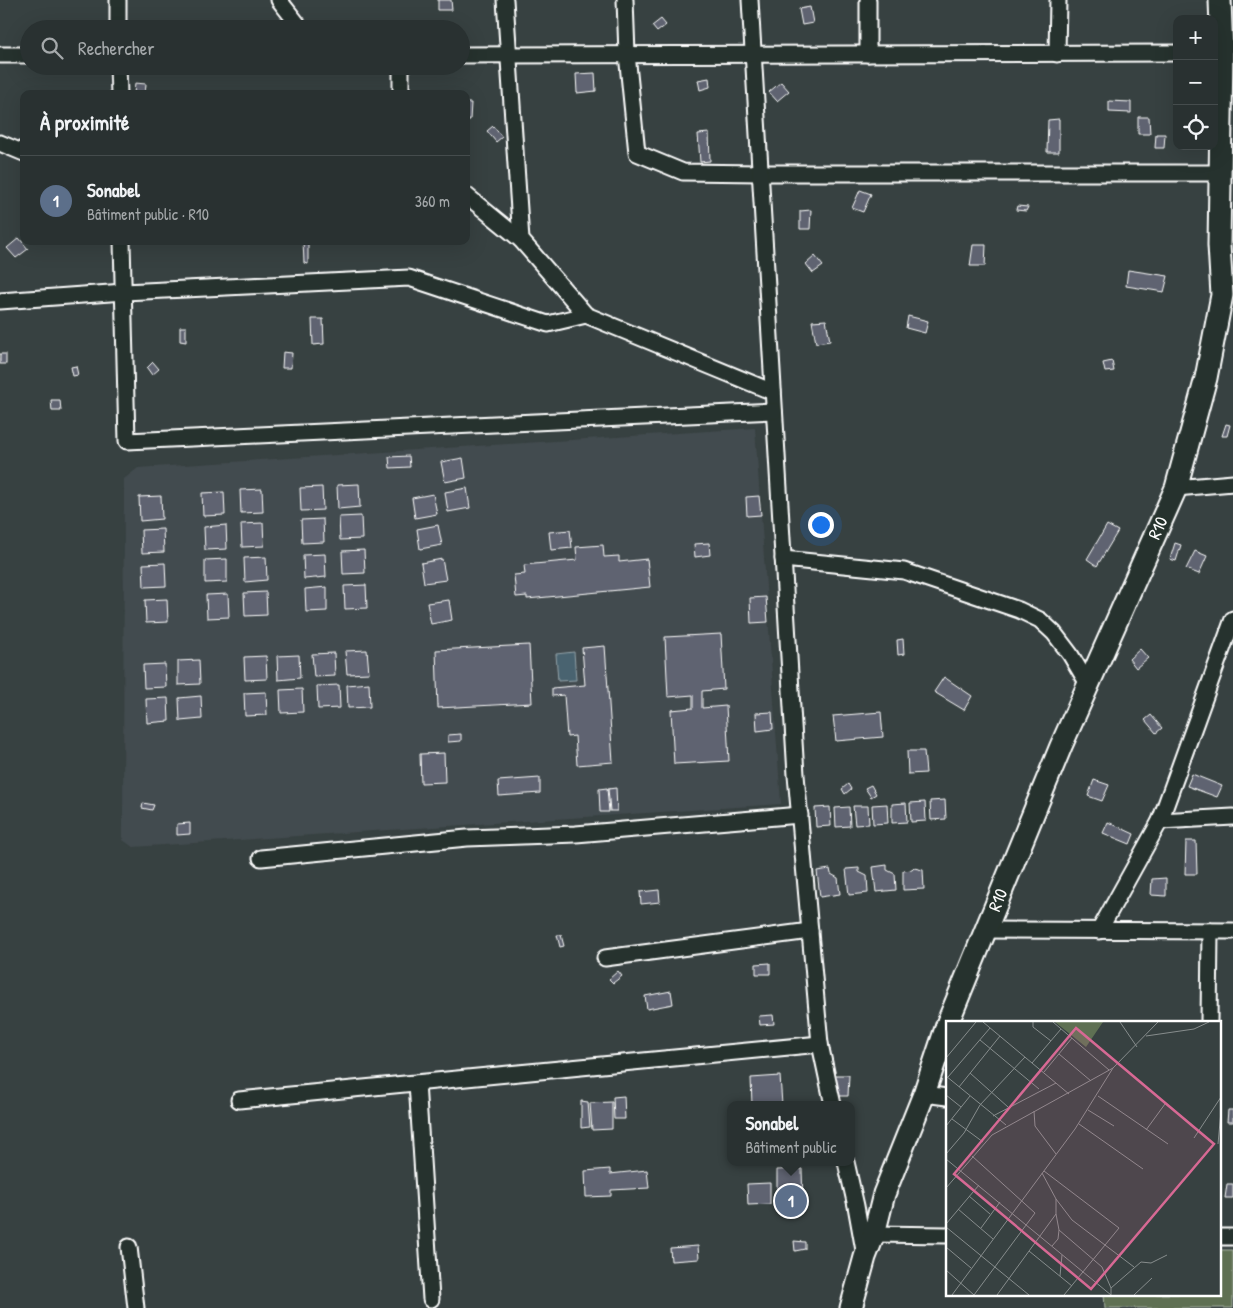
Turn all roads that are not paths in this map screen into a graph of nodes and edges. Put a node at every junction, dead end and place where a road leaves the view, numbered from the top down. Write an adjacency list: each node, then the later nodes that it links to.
1 (118, 0): 9 (street)
2 (279, 0): 10 (street)
3 (505, 0): 20 (street)
4 (625, 0): 13 (street)
5 (750, 0): 14 (street)
6 (868, 0): 15 (street)
7 (1058, 0): 16 (street)
8 (1220, 0): 12 (main road, R10)
9 (118, 20)
10 (295, 20)
11 (1173, 53): 16 (street)
12 (1223, 53): 28 (main road, R10)
13 (627, 54): 14 (street); 20 (street); 27 (street)
14 (753, 54): 15 (street); 27 (street)
15 (868, 54): 16 (street)
16 (1057, 54)
17 (0, 55): 18 (street)
18 (20, 55)
19 (470, 55): 20 (street)
20 (509, 55): 30 (street)
21 (118, 75): 23 (street)
22 (401, 75): 24 (street)
23 (119, 90)
24 (401, 90)
25 (0, 143): 26 (street)
26 (20, 151)
27 (760, 173): 28 (street); 36 (street)
28 (1221, 173): 33 (main road, R10)
29 (470, 198): 30 (street)
30 (521, 240): 35 (street)
31 (122, 245): 32 (street)
32 (124, 292): 34 (street); 35 (street); 37 (street)
33 (1227, 295): 39 (main road, R10)
34 (0, 301)
35 (586, 315): 36 (street)
36 (773, 392): 37 (street)
37 (774, 411): 40 (street)
38 (1233, 483): 39 (street)
39 (1176, 488): 42 (main road, R10)
40 (783, 558): 42 (street); 43 (street)
41 (1233, 620): 45 (street)
42 (1088, 684): 47 (main road, R10)
43 (800, 815): 46 (street); 50 (street)
44 (1233, 817): 45 (street)
45 (1160, 821): 51 (street)
46 (261, 858)
47 (986, 930): 51 (street); 53 (main road, R10)
48 (1210, 930): 49 (street); 51 (street); 54 (street)
49 (1233, 930)
50 (810, 931): 52 (street); 56 (street)
51 (1099, 931)
52 (605, 958)
53 (948, 1021)
54 (1209, 1021)
55 (946, 1026): 58 (main road, R10)
56 (820, 1044): 57 (street); 61 (street)
57 (417, 1083): 60 (street); 69 (street)
58 (924, 1094): 59 (street); 63 (main road, R10)
59 (946, 1097)
60 (239, 1100)
61 (832, 1101)
62 (847, 1166): 68 (street)
63 (874, 1234): 64 (street); 68 (main road, R10)
64 (946, 1235)
65 (1220, 1237): 66 (street)
66 (1233, 1237)
67 (129, 1247): 70 (street)
68 (865, 1257): 71 (main road, R10)
69 (431, 1299)
70 (136, 1308)
71 (851, 1308)

